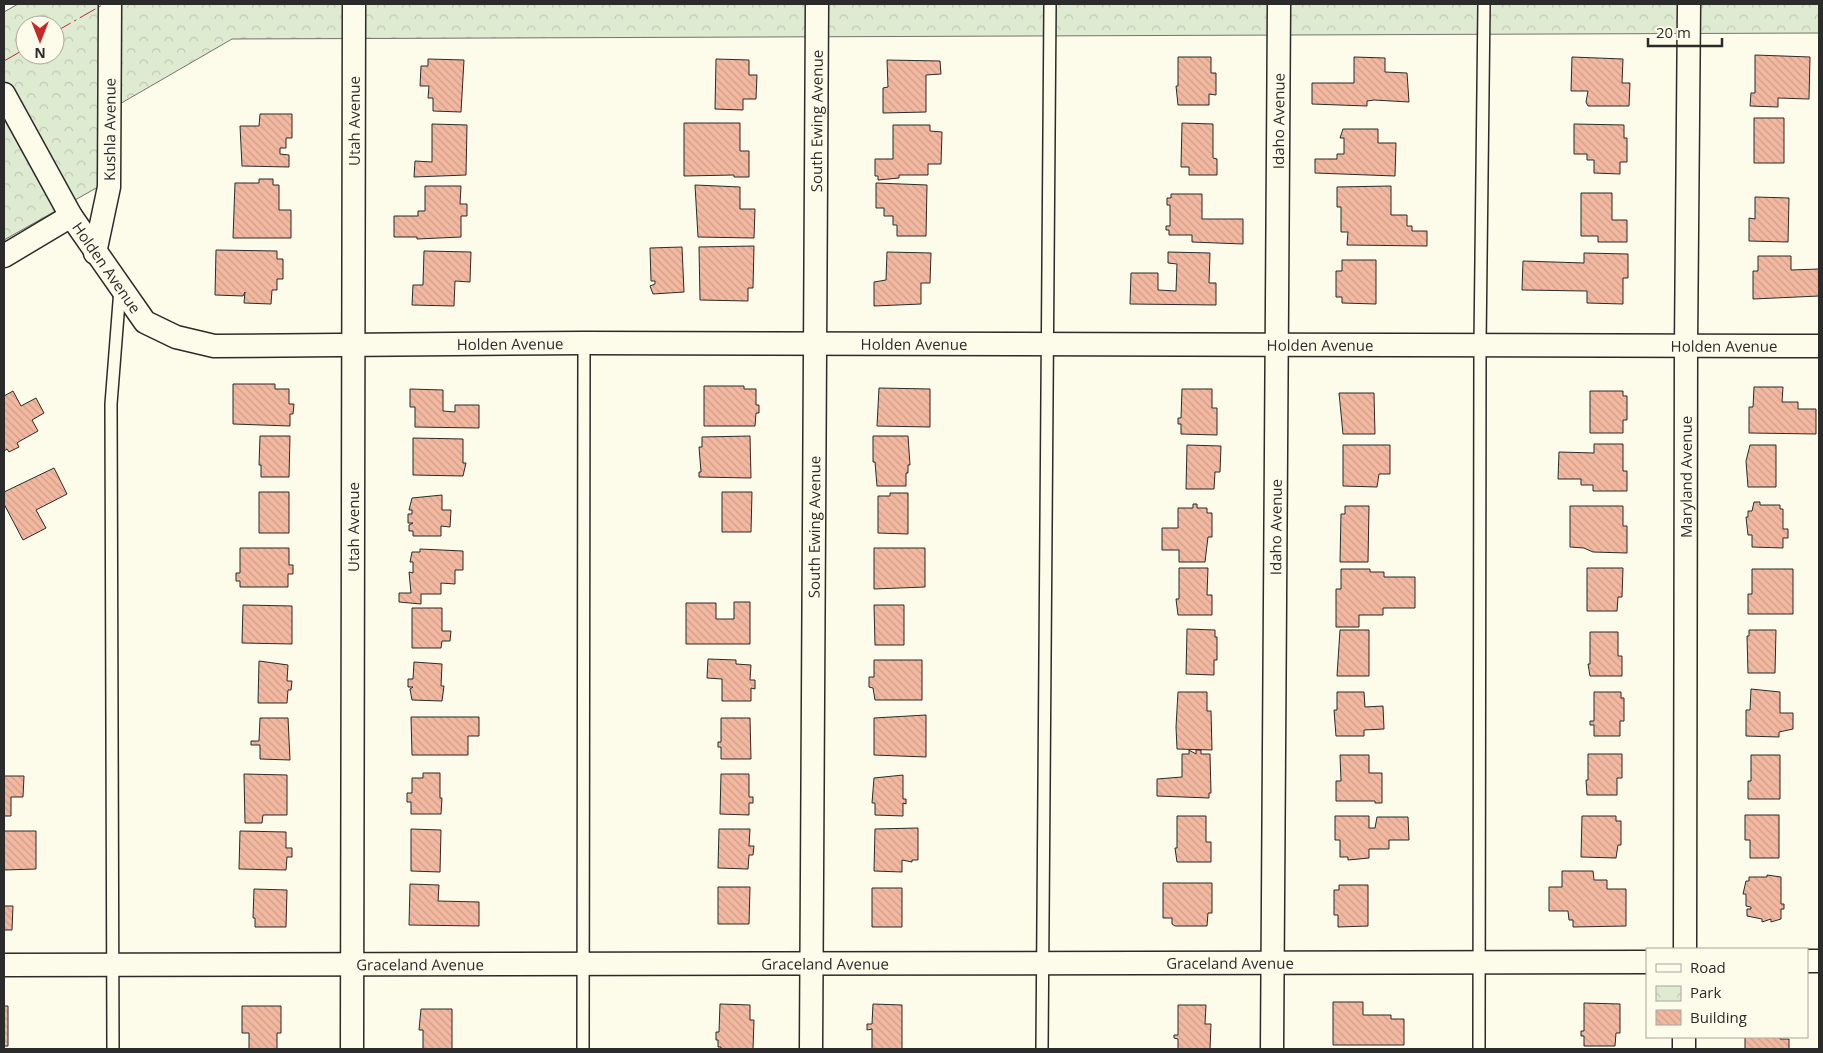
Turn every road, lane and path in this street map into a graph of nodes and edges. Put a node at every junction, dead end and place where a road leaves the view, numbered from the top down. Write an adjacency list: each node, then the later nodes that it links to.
1 (110, 4): 10 (street, Kushla Avenue)
2 (354, 4): 19 (street, Utah Avenue)
3 (817, 4): 14 (street, South Ewing Avenue)
4 (1050, 4): 15 (lane)
5 (1279, 4): 16 (street, Idaho Avenue)
6 (1484, 4): 17 (lane)
7 (1689, 4): 18 (street, Maryland Avenue)
8 (4, 94): 9 (street, Holden Avenue)
9 (71, 216): 10 (street, Holden Avenue); 11 (street)
10 (95, 253): 12 (street, Holden Avenue)
11 (4, 256)
12 (120, 288): 19 (street, Holden Avenue); 29 (lane)
13 (584, 343): 14 (street, Holden Avenue); 19 (street, Holden Avenue); 25 (lane)
14 (815, 344): 15 (street, Holden Avenue); 22 (street, South Ewing Avenue)
15 (1046, 344): 16 (street, Holden Avenue); 26 (lane)
16 (1277, 344): 17 (street, Holden Avenue); 27 (street, Idaho Avenue)
17 (1480, 345): 18 (street, Holden Avenue); 23 (lane)
18 (1686, 345): 20 (street, Holden Avenue); 21 (street, Maryland Avenue)
19 (355, 346): 30 (street, Utah Avenue)
20 (1819, 346)
21 (1685, 948)
22 (812, 962): 25 (street, Graceland Avenue); 26 (street, Graceland Avenue); 34 (street, South Ewing Avenue)
23 (1480, 962): 24 (street, Graceland Avenue); 27 (street, Graceland Avenue); 37 (lane)
24 (1646, 962)
25 (584, 963): 30 (street, Graceland Avenue); 33 (lane)
26 (1043, 963): 27 (street, Graceland Avenue); 35 (lane)
27 (1274, 964): 36 (street, Idaho Avenue)
28 (4, 965): 29 (street, Graceland Avenue)
29 (113, 966): 30 (street, Graceland Avenue); 31 (lane)
30 (353, 966): 32 (street, Utah Avenue)
31 (113, 1049)
32 (352, 1049)
33 (583, 1049)
34 (812, 1049)
35 (1042, 1049)
36 (1272, 1049)
37 (1478, 1049)

